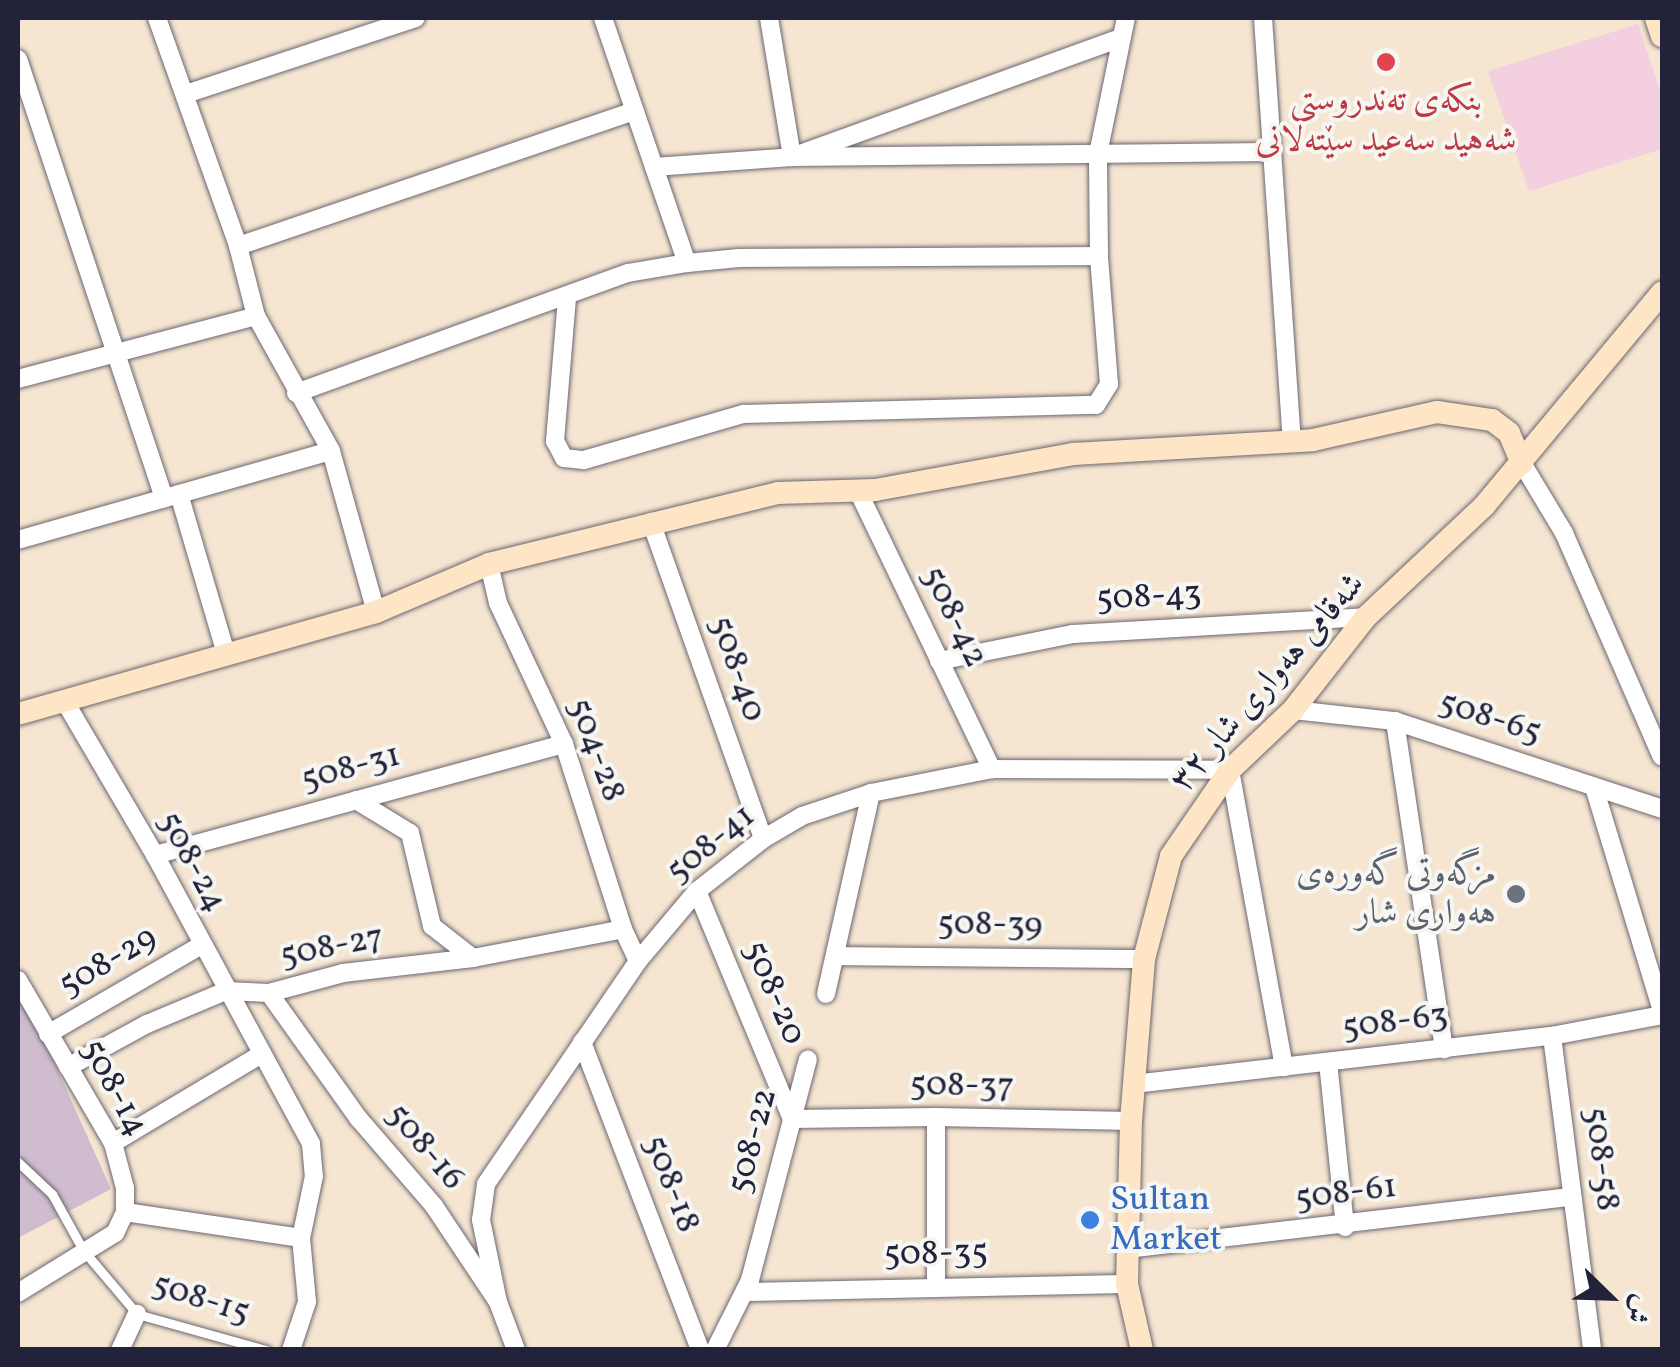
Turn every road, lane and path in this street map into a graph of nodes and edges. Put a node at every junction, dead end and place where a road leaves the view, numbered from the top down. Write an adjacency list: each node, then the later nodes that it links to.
1 (157, 18): 9 (street)
2 (416, 18): 9 (street)
3 (603, 18): 10 (street)
4 (769, 18): 13 (street)
5 (1126, 18): 7 (street)
6 (1263, 18): 11 (street)
7 (1120, 38): 12 (street); 13 (street)
8 (18, 60): 21 (street)
9 (186, 94): 15 (street)
10 (635, 111): 14 (street); 15 (street)
11 (1270, 152): 12 (street); 24 (street)
12 (1098, 154): 13 (street); 16 (street)
13 (792, 158): 14 (street)
14 (654, 166): 17 (street)
15 (238, 246): 20 (street)
16 (1099, 256): 17 (street); 19 (street)
17 (687, 263): 19 (street)
18 (1662, 292): 26 (street, شەقامی هەواری شار ٣٢)
19 (568, 298): 23 (street)
20 (256, 316): 21 (street); 23 (street)
21 (112, 352): 22 (street); 28 (street)
22 (18, 379)
23 (296, 392): 25 (street)
24 (1292, 442): 26 (street); 27 (street)
25 (331, 451): 28 (street); 32 (street)
26 (1522, 463): 33 (street, شەقامی هەواری شار ٣٢); 41 (street)
27 (858, 492): 29 (street); 35 (street, 508-42)
28 (172, 496): 30 (street); 34 (street)
29 (651, 522): 31 (street); 48 (street, 508-40)
30 (18, 540)
31 (489, 564): 32 (street); 40 (street, 504-28)
32 (376, 612): 34 (street)
33 (1366, 617): 35 (street, 508-43); 37 (street, شەقامی هەواری شار ٣٢)
34 (226, 654): 36 (street)
35 (939, 661): 42 (street, 508-42)
36 (64, 700): 38 (street); 49 (street, 508-24)
37 (1292, 710): 39 (street, 508-65); 43 (street, شەقامی هەواری شار ٣٢)
38 (18, 714)
39 (1395, 721): 44 (street, 508-65); 65 (street)
40 (564, 744): 46 (street, 508-31); 51 (street, 504-28)
41 (1662, 756)
42 (992, 769): 43 (street, 508-41); 45 (street, 508-41)
43 (1230, 770): 55 (street, شەقامی هەواری شار ٣٢); 70 (street)
44 (1594, 787): 47 (street, 508-65); 61 (street)
45 (870, 792): 48 (street, 508-41); 53 (street)
46 (356, 800): 49 (street, 508-31); 54 (street)
47 (1662, 809)
48 (762, 839): 50 (street, 508-41)
49 (155, 855): 52 (street, 508-24)
50 (697, 891): 56 (street, 508-41); 73 (street, 508-20)
51 (623, 929): 54 (street, 508-27); 56 (street, 504-28)
52 (200, 946): 58 (street, 508-24); 62 (street, 508-29)
53 (835, 956): 55 (street, 508-39); 60 (street)
54 (473, 958): 59 (street, 508-27)
55 (1144, 959): 71 (street, شەقامی هەواری شار ٣٢)
56 (638, 961): 64 (street, 508-41)
57 (18, 980): 62 (street, 508-14)
58 (226, 991): 59 (street, 508-27); 66 (street, 508-24); 69 (street, 508-27)
59 (269, 993): 87 (street, 508-16)
60 (826, 994)
61 (1662, 1013): 63 (street, 508-63)
62 (48, 1034): 69 (street, 508-14)
63 (1552, 1036): 65 (street, 508-63); 77 (street, 508-58)
64 (582, 1042): 87 (street, 508-41); 93 (street, 508-18)
65 (1444, 1049): 68 (street, 508-63)
66 (262, 1054): 75 (street); 80 (street, 508-24)
67 (808, 1059): 73 (street, 508-22)
68 (1328, 1062): 70 (street, 508-63); 79 (street)
69 (68, 1067): 75 (street, 508-14)
70 (1284, 1067): 71 (street, 508-63)
71 (1134, 1084): 74 (street, شەقامی هەواری شار ٣٢)
72 (936, 1117): 73 (street, 508-37); 74 (street, 508-37); 84 (street)
73 (792, 1120): 85 (street, 508-22)
74 (1131, 1122): 82 (street, شەقامی هەواری شار ٣٢)
75 (113, 1143): 78 (street, 508-14)
76 (18, 1162): 81 (lane, 508-15)
77 (1572, 1198): 79 (street, 508-61); 96 (street, 508-58)
78 (125, 1212): 80 (street); 81 (street)
79 (1345, 1226): 82 (street, 508-61)
80 (301, 1238): 91 (street, 508-24)
81 (83, 1250): 86 (street); 88 (lane, 508-15)
82 (1128, 1250): 83 (street, شەقامی هەواری شار ٣٢)
83 (1127, 1284): 84 (street, 508-35); 95 (street, شەقامی هەواری شار ٣٢)
84 (936, 1286): 85 (street, 508-35)
85 (745, 1292): 94 (street, 508-22)
86 (18, 1293)
87 (498, 1302): 92 (street, 508-16)
88 (137, 1314): 89 (street); 90 (lane, 508-15)
89 (120, 1350)
90 (266, 1350)
91 (290, 1350)
92 (516, 1350)
93 (700, 1350)
94 (715, 1350)
95 (1142, 1350)
96 (1592, 1350)

